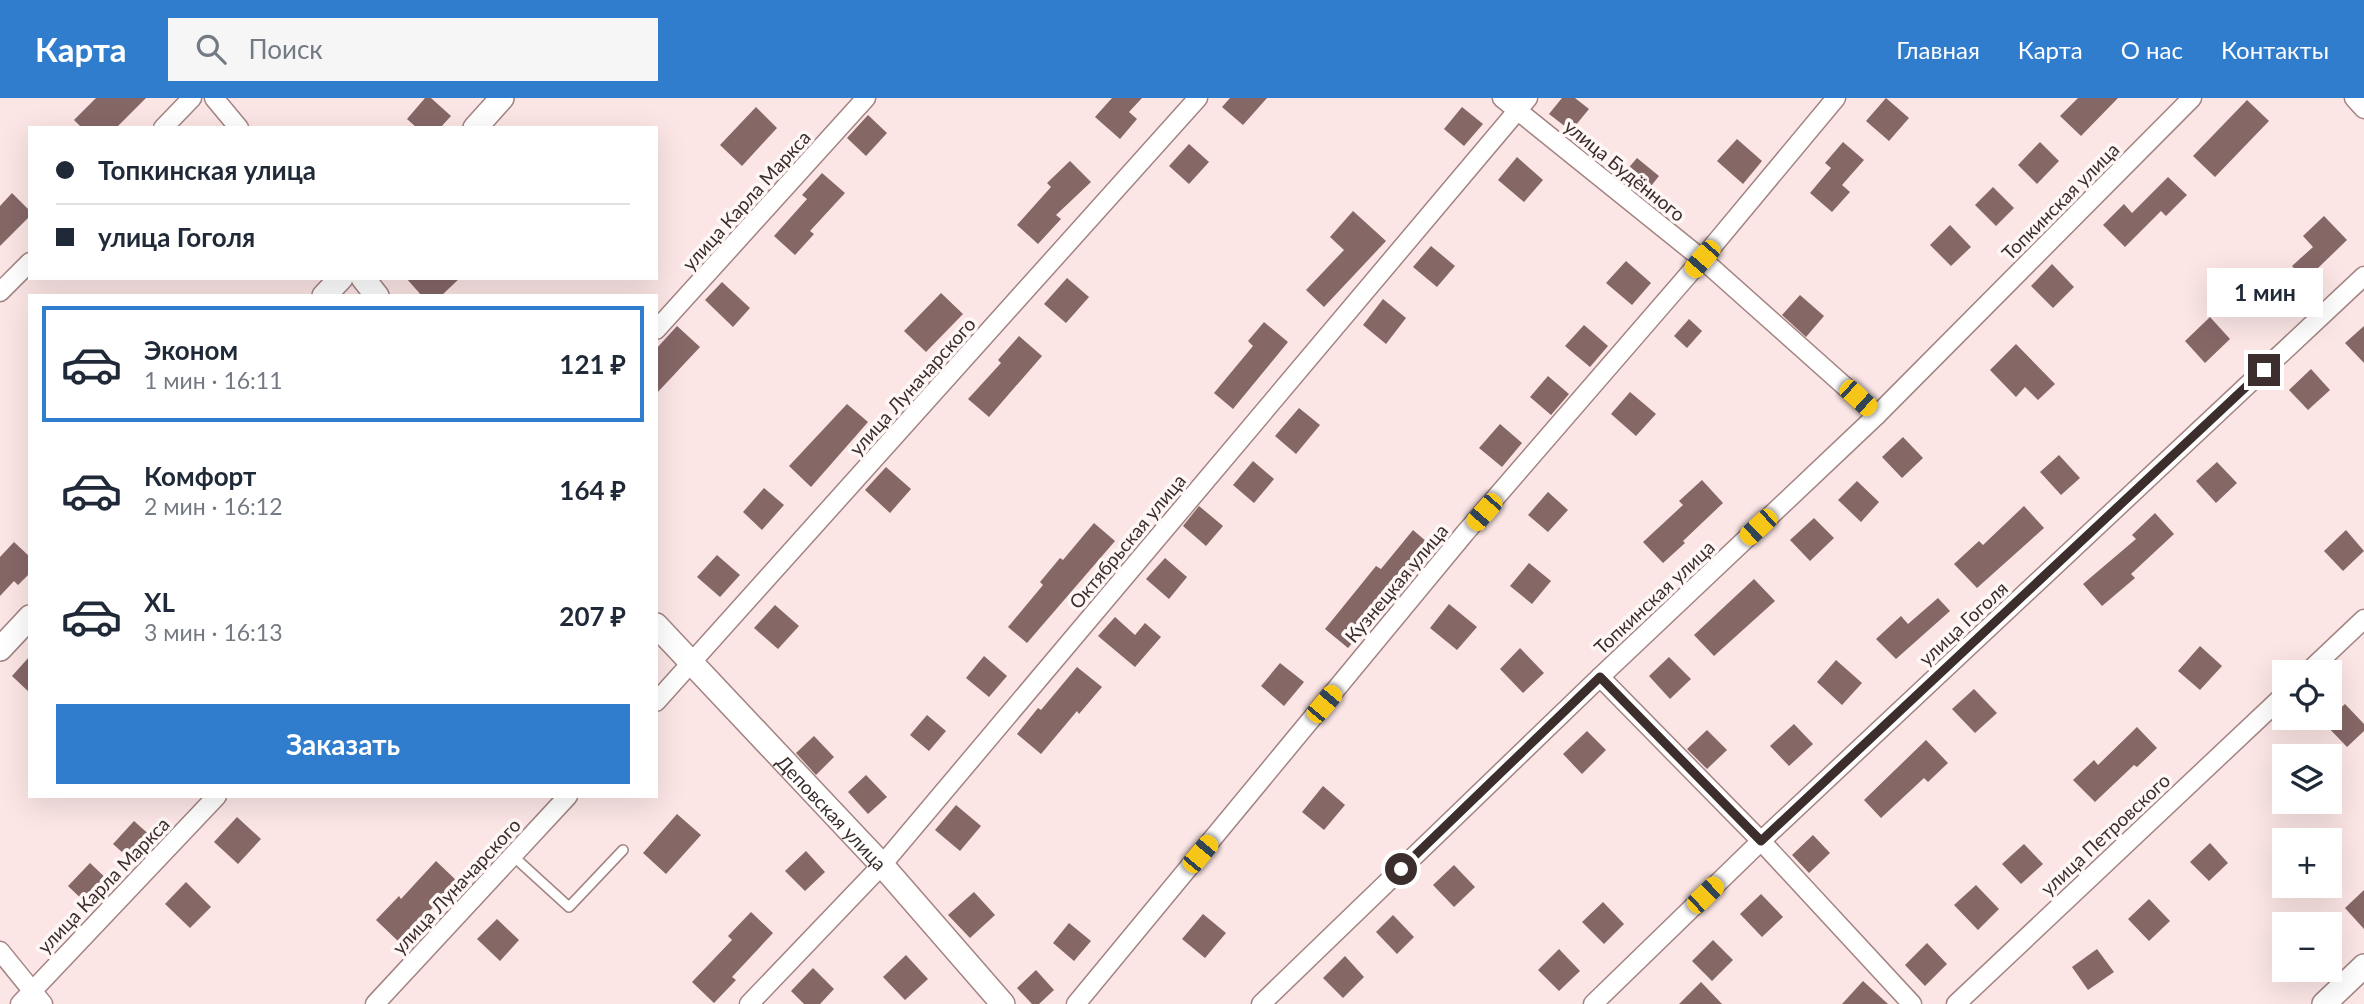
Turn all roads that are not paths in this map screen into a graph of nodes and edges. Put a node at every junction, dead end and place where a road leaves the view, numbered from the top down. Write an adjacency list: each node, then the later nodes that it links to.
1 (192, 98): 12 (street)
2 (214, 98): 13 (street)
3 (502, 98): 14 (street)
4 (866, 98): 23 (street, улица Карла Маркса)
5 (1198, 98): 30 (street, улица Луначарского)
6 (1502, 98): 10 (street, улица Будённого)
7 (1836, 98): 15 (street, Кузнецкая улица)
8 (2192, 98): 24 (street, Топкинская улица)
9 (2354, 98): 11 (street)
10 (1523, 104): 15 (street, улица Будённого); 39 (street, Октябрьская улица)
11 (2364, 109)
12 (165, 126)
13 (237, 126)
14 (477, 126)
15 (1702, 259): 24 (street, улица Будённого); 46 (street, Кузнецкая улица)
16 (28, 264): 20 (street)
17 (2364, 276): 36 (street, улица Гоголя)
18 (339, 280): 21 (street)
19 (365, 280): 22 (street)
20 (0, 292)
21 (326, 294)
22 (375, 294)
23 (658, 328)
24 (1877, 415): 31 (street, Топкинская улица)
25 (28, 619): 28 (street)
26 (2364, 619): 29 (street)
27 (658, 627): 30 (street, Деповская улица)
28 (0, 649)
29 (2321, 660)
30 (691, 664): 32 (street, улица Луначарского); 39 (street, Деповская улица)
31 (1600, 677): 36 (street); 47 (street, Топкинская улица)
32 (658, 700)
33 (2272, 706): 50 (street, улица Петровского)
34 (216, 798): 42 (street, улица Карла Маркса)
35 (566, 798): 38 (street, улица Луначарского)
36 (1761, 841): 48 (street, улица Гоголя); 49 (street)
37 (623, 850): 38 (lane)
38 (513, 856): 43 (street, улица Луначарского)
39 (882, 865): 44 (street, Октябрьская улица); 45 (street, Деповская улица)
40 (0, 951): 42 (street)
41 (2364, 967): 51 (street)
42 (31, 999)
43 (375, 1004)
44 (749, 1004)
45 (1003, 1004)
46 (1076, 1004)
47 (1261, 1004)
48 (1593, 1004)
49 (1912, 1004)
50 (1956, 1004)
51 (2324, 1004)

